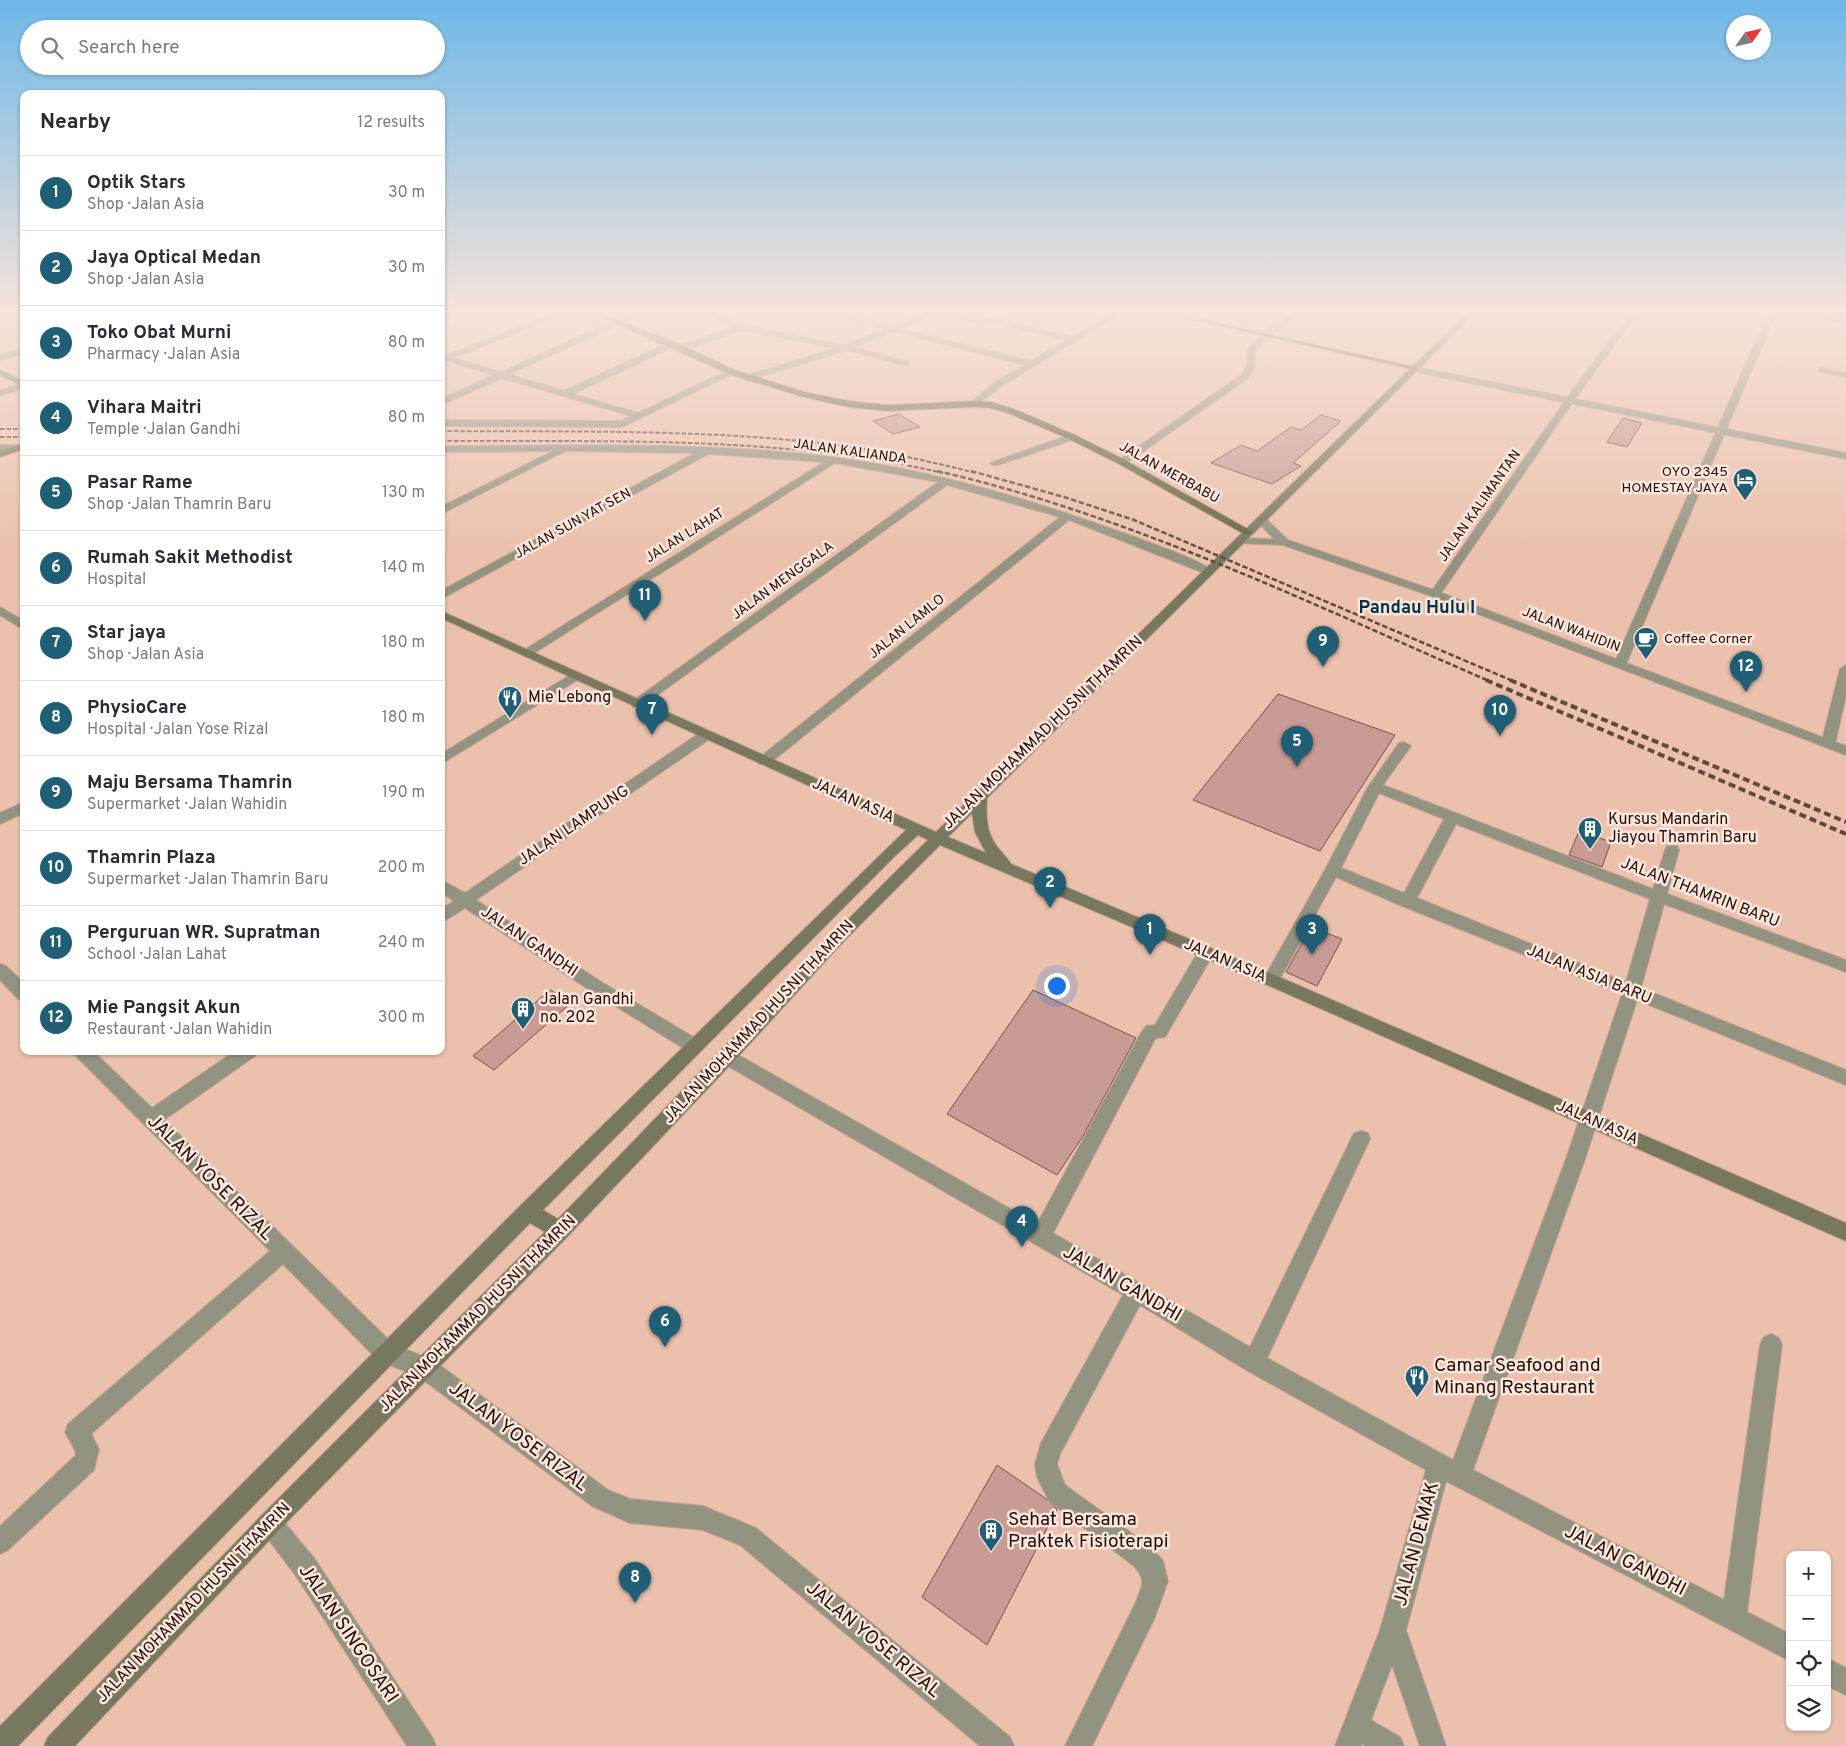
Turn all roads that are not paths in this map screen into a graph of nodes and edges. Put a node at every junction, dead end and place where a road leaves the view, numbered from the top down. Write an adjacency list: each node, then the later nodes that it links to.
1 (463, 392): 13 (street)
2 (560, 392): 12 (street)
3 (568, 392): 12 (street)
4 (689, 392): 16 (street)
5 (798, 392): 15 (main road, JALAN MERBABU)
6 (988, 392): 15 (street)
7 (1222, 392): 28 (street)
8 (1390, 392): 33 (main road, JALAN MOHAMMAD HUSNI THAMRIN)
9 (1522, 392): 14 (street)
10 (1576, 392): 14 (street, JALAN KALIMANTAN)
11 (1738, 392): 18 (street)
12 (565, 394): 16 (street)
13 (445, 400)
14 (1570, 400): 18 (street); 39 (street, JALAN KALIMANTAN)
15 (974, 404): 19 (main road, JALAN MERBABU)
16 (639, 416): 17 (street)
17 (445, 423)
18 (1720, 430): 26 (street); 44 (street)
19 (1072, 437): 28 (main road, JALAN MERBABU); 29 (street)
20 (20, 447): 21 (street); 25 (main road)
21 (0, 448)
22 (445, 449): 23 (street, JALAN KALIANDA)
23 (565, 449): 24 (street, JALAN KALIANDA); 31 (street)
24 (706, 451): 27 (street, JALAN KALIANDA); 38 (street, JALAN SUN YAT SEN)
25 (0, 454)
26 (1846, 456)
27 (832, 461): 30 (street, JALAN KALIANDA); 43 (street, JALAN LAHAT)
28 (1122, 462): 34 (main road, JALAN MERBABU)
29 (994, 463)
30 (946, 481): 32 (street, JALAN KALIANDA); 47 (street, JALAN MENGGALA)
31 (445, 509)
32 (1068, 516): 37 (street, JALAN KALIANDA); 53 (street, JALAN LAMLO)
33 (1261, 520): 34 (main road, JALAN MOHAMMAD HUSNI THAMRIN); 36 (street, JALAN WAHIDIN)
34 (1248, 532): 35 (main road, JALAN MOHAMMAD HUSNI THAMRIN)
35 (1239, 541): 36 (street, JALAN WAHIDIN); 37 (main road, JALAN MOHAMMAD HUSNI THAMRIN)
36 (1284, 542): 39 (street, JALAN WAHIDIN)
37 (1208, 571): 55 (main road, JALAN MOHAMMAD HUSNI THAMRIN)
38 (445, 594)
39 (1435, 594): 44 (street, JALAN WAHIDIN)
40 (0, 610): 42 (street)
41 (445, 616): 43 (main road, JALAN ASIA)
42 (20, 624)
43 (528, 653): 46 (main road, JALAN ASIA)
44 (1620, 664): 49 (street, JALAN WAHIDIN)
45 (1846, 669): 49 (street)
46 (576, 676): 47 (main road, JALAN ASIA); 52 (street)
47 (637, 704): 48 (main road, JALAN ASIA)
48 (706, 735): 53 (main road, JALAN ASIA); 66 (street, JALAN LAMPUNG)
49 (1828, 744): 51 (street, JALAN WAHIDIN)
50 (1404, 746): 54 (street)
51 (1846, 751)
52 (445, 758)
53 (764, 761): 59 (main road, JALAN ASIA)
54 (1375, 787): 57 (street, JALAN THAMRIN BARU); 63 (street)
55 (981, 794): 60 (main road, JALAN MOHAMMAD HUSNI THAMRIN); 62 (main road)
56 (20, 809): 58 (street)
57 (1452, 817): 65 (street, JALAN THAMRIN BARU); 67 (street)
58 (0, 819)
59 (916, 829): 60 (main road, JALAN ASIA); 75 (main road, JALAN MOHAMMAD HUSNI THAMRIN)
60 (936, 838): 62 (main road, JALAN ASIA); 78 (main road, JALAN MOHAMMAD HUSNI THAMRIN)
61 (1672, 850): 65 (street, JALAN DEMAK)
62 (1008, 869): 69 (main road, JALAN ASIA)
63 (1332, 870): 67 (street, JALAN ASIA BARU); 72 (street)
64 (445, 888): 66 (street, JALAN GANDHI)
65 (1657, 896): 70 (street, JALAN THAMRIN BARU); 74 (street, JALAN DEMAK)
66 (465, 900): 68 (street, JALAN LAMPUNG); 75 (street, JALAN GANDHI)
67 (1407, 902): 74 (street, JALAN ASIA BARU)
68 (445, 914)
69 (1206, 952): 72 (main road, JALAN ASIA); 86 (street)
70 (1846, 966)
71 (0, 970): 73 (street)
72 (1271, 980): 81 (main road, JALAN ASIA)
73 (20, 990)
74 (1632, 992): 79 (street, JALAN ASIA BARU); 81 (street, JALAN DEMAK)
75 (694, 1046): 83 (main road, JALAN MOHAMMAD HUSNI THAMRIN)
76 (86, 1055): 80 (street, JALAN YOSE RIZAL)
77 (243, 1055): 80 (street)
78 (727, 1057): 84 (main road, JALAN MOHAMMAD HUSNI THAMRIN); 86 (street, JALAN GANDHI)
79 (1846, 1078)
80 (151, 1119): 87 (street, JALAN YOSE RIZAL)
81 (1590, 1120): 85 (main road, JALAN ASIA); 93 (street, JALAN DEMAK)
82 (1361, 1139): 91 (street)
83 (528, 1210): 84 (main road); 90 (main road, JALAN MOHAMMAD HUSNI THAMRIN)
84 (560, 1232): 92 (main road, JALAN MOHAMMAD HUSNI THAMRIN)
85 (1846, 1232)
86 (1040, 1237): 88 (street, JALAN GANDHI)
87 (284, 1252): 90 (street, JALAN YOSE RIZAL); 95 (street)
88 (1136, 1291): 91 (street, JALAN GANDHI); 106 (street)
89 (1771, 1345): 96 (street)
90 (387, 1353): 92 (street, JALAN YOSE RIZAL); 102 (main road, JALAN MOHAMMAD HUSNI THAMRIN)
91 (1254, 1362): 93 (street, JALAN GANDHI)
92 (426, 1368): 94 (main road, JALAN MOHAMMAD HUSNI THAMRIN); 105 (street, JALAN YOSE RIZAL)
93 (1449, 1471): 96 (street, JALAN GANDHI); 97 (street, JALAN DEMAK)
94 (270, 1523): 103 (main road, JALAN MOHAMMAD HUSNI THAMRIN); 104 (street, JALAN SINGOSARI)
95 (0, 1542)
96 (1734, 1618): 98 (street, JALAN GANDHI)
97 (1393, 1630): 101 (street, JALAN DEMAK); 108 (street)
98 (1786, 1646)
99 (1831, 1673): 100 (street)
100 (1846, 1682)
101 (1352, 1736): 107 (street)
102 (0, 1745)
103 (56, 1746)
104 (423, 1746)
105 (1001, 1746)
106 (1078, 1746)
107 (1391, 1746)
108 (1433, 1746)

